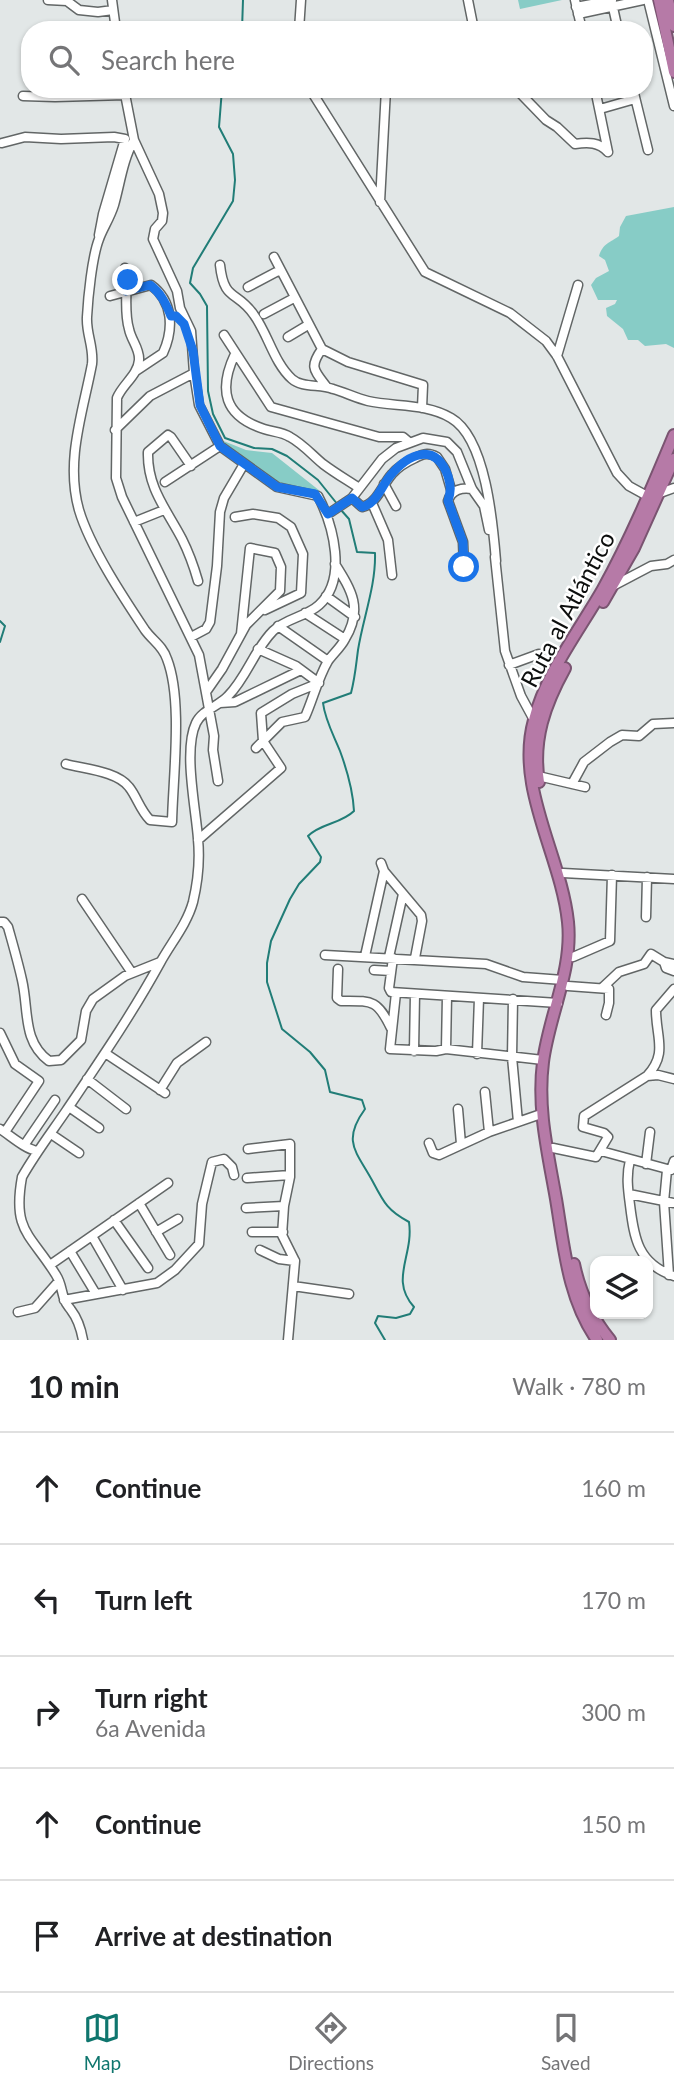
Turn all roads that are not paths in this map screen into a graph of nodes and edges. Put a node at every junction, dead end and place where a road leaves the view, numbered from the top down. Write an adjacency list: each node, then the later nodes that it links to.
1 (48, 0): 10 (street)
2 (112, 0): 10 (street)
3 (301, 0): 13 (street)
4 (468, 0): 14 (street)
5 (646, 0): 8 (street); 16 (street)
6 (659, 0): 19 (highway)
7 (668, 0): 11 (highway)
8 (612, 2): 9 (street); 15 (street)
9 (577, 7)
10 (113, 10): 12 (street)
11 (673, 13): 18 (highway)
12 (115, 21)
13 (300, 21)
14 (472, 21)
15 (616, 21)
16 (652, 21)
17 (653, 26): 27 (street)
18 (674, 26)
19 (674, 72)
20 (126, 98): 30 (street)
21 (316, 98): 32 (street)
22 (386, 98): 32 (street)
23 (525, 98): 28 (street)
24 (597, 98): 28 (street)
25 (625, 98): 28 (street)
26 (635, 98): 31 (street)
27 (674, 106)
28 (600, 109)
29 (2, 143): 30 (street)
30 (130, 144): 48 (street); 110 (street)
31 (648, 150)
32 (380, 203): 50 (street)
33 (274, 257): 36 (street)
34 (220, 265): 53 (street)
35 (125, 268): 39 (street)
36 (281, 270): 38 (street); 41 (street)
37 (578, 285): 50 (street)
38 (248, 287)
39 (126, 291): 40 (street); 43 (street); 51 (street)
40 (110, 296)
41 (294, 298): 42 (street); 44 (street)
42 (264, 314)
43 (171, 316): 48 (street); 51 (street)
44 (308, 325): 46 (street); 47 (street)
45 (224, 335): 49 (street)
46 (288, 337)
47 (322, 349): 53 (street); 54 (street)
48 (193, 351): 52 (street)
49 (235, 354): 58 (street); 66 (street)
50 (557, 356): 71 (street)
51 (136, 371): 55 (street)
52 (194, 373): 55 (street); 59 (street)
53 (326, 386): 54 (street)
54 (422, 408): 80 (street)
55 (115, 430): 78 (street)
56 (674, 435): 71 (highway, Ruta al Atlántico)
57 (423, 438): 58 (street); 60 (street); 68 (street)
58 (409, 442): 66 (street)
59 (220, 446): 62 (street); 63 (street)
60 (424, 454): 65 (street); 70 (street)
61 (674, 459): 69 (highway, Ruta al Atlántico)
62 (244, 464): 76 (street); 92 (street)
63 (191, 466): 64 (street); 75 (street)
64 (165, 482)
65 (384, 484): 73 (street); 74 (street)
66 (359, 488): 72 (street)
67 (674, 488): 69 (street)
68 (472, 489): 70 (street); 80 (street)
69 (660, 492): 85 (highway, Ruta al Atlántico)
70 (452, 493): 82 (street)
71 (649, 497): 104 (highway, Ruta al Atlántico)
72 (350, 501): 73 (street); 76 (street)
73 (372, 503): 83 (street)
74 (396, 506)
75 (164, 510): 78 (street); 84 (street)
76 (330, 513): 81 (street)
77 (234, 517): 87 (street)
78 (134, 522): 92 (street)
79 (674, 560): 85 (street)
80 (496, 561): 97 (street)
81 (335, 563): 86 (street); 89 (street)
82 (464, 567)
83 (392, 575)
84 (198, 581)
85 (613, 586): 112 (highway, Ruta al Atlántico)
86 (326, 596): 88 (street); 89 (street)
87 (259, 612): 91 (street); 91 (street)
88 (305, 613): 90 (street); 93 (street)
89 (355, 617): 93 (street)
90 (278, 626): 94 (street); 96 (street)
91 (241, 634): 100 (street)
92 (191, 637): 100 (street)
93 (345, 639): 96 (street)
94 (258, 649): 98 (street); 101 (street)
95 (539, 654): 97 (street)
96 (328, 662): 99 (street)
97 (509, 665): 104 (street)
98 (301, 670): 99 (street); 101 (street)
99 (319, 683): 102 (street); 105 (street)
100 (205, 692): 103 (street)
101 (219, 703): 103 (street)
102 (277, 703): 105 (street); 107 (street)
103 (209, 710): 109 (street); 113 (street)
104 (534, 720): 138 (highway, Ruta al Atlántico)
105 (282, 722): 107 (street)
106 (674, 723): 114 (street)
107 (263, 741): 108 (street); 116 (street)
108 (256, 748)
109 (190, 757): 110 (street); 116 (street)
110 (176, 761): 111 (street)
111 (66, 764)
112 (538, 776): 114 (street); 117 (highway, Ruta al Atlántico)
113 (218, 781)
114 (572, 784): 115 (street)
115 (585, 787)
116 (198, 840): 131 (street)
117 (563, 873): 118 (street); 127 (highway, Ruta al Atlántico)
118 (612, 875): 119 (street); 127 (street)
119 (647, 877): 120 (street); 123 (street)
120 (674, 879)
121 (403, 894): 126 (street); 128 (street); 129 (street)
122 (82, 899): 137 (street)
123 (646, 917)
124 (0, 922): 137 (street)
125 (325, 955): 126 (street)
126 (365, 957): 128 (street)
127 (573, 957): 138 (highway, Ruta al Atlántico)
128 (391, 958): 129 (street); 135 (street)
129 (415, 958): 138 (street)
130 (664, 961): 132 (street); 136 (street); 139 (street)
131 (161, 962): 137 (street); 153 (street)
132 (674, 964)
133 (338, 969): 148 (street)
134 (374, 970): 135 (street)
135 (391, 971): 141 (street)
136 (674, 971)
137 (132, 973)
138 (565, 983): 139 (street); 146 (highway, Ruta al Atlántico); 175 (highway, Ruta al Atlántico)
139 (603, 987): 147 (street)
140 (674, 989): 157 (street)
141 (396, 993): 142 (street); 148 (street)
142 (415, 994): 143 (street); 152 (street)
143 (447, 996): 144 (street); 151 (street)
144 (479, 998): 145 (street); 154 (street)
145 (513, 999): 146 (street); 155 (street)
146 (558, 1003): 156 (highway, Ruta al Atlántico)
147 (606, 1015)
148 (392, 1029): 152 (street)
149 (0, 1033): 168 (street)
150 (206, 1042): 153 (street)
151 (446, 1049): 152 (street); 154 (street)
152 (414, 1051)
153 (105, 1052): 158 (street)
154 (477, 1054): 155 (street)
155 (512, 1057): 156 (street); 166 (street)
156 (543, 1060): 165 (highway, Ruta al Atlántico)
157 (647, 1076): 159 (street); 177 (street)
158 (87, 1079): 162 (street); 163 (street)
159 (674, 1079)
160 (485, 1092): 169 (street)
161 (55, 1100): 174 (street)
162 (69, 1107): 167 (street); 171 (street)
163 (127, 1109)
164 (458, 1109): 173 (street)
165 (541, 1114): 166 (street); 217 (highway, Ruta al Atlántico)
166 (518, 1122): 169 (street)
167 (99, 1128)
168 (3, 1131): 174 (street)
169 (489, 1132): 173 (street)
170 (650, 1132): 182 (street)
171 (51, 1134): 178 (street); 179 (street)
172 (429, 1143): 173 (street)
173 (461, 1143)
174 (25, 1144): 178 (street)
175 (553, 1148): 177 (street); 218 (highway, Ruta al Atlántico)
176 (247, 1149): 185 (street)
177 (601, 1150): 180 (street)
178 (37, 1151): 205 (street)
179 (79, 1153)
180 (630, 1160): 182 (street); 188 (street)
181 (674, 1161): 183 (street)
182 (646, 1164): 183 (street)
183 (667, 1170): 189 (street)
184 (234, 1175): 210 (street)
185 (290, 1175): 186 (street); 192 (street)
186 (247, 1178)
187 (168, 1183): 190 (street)
188 (629, 1194): 189 (street); 207 (street)
189 (664, 1202): 191 (street); 200 (street)
190 (139, 1203): 195 (street); 196 (street)
191 (674, 1203)
192 (284, 1206): 193 (street); 198 (street)
193 (246, 1208)
194 (178, 1219): 196 (street)
195 (114, 1220): 199 (street); 206 (street)
196 (156, 1232): 203 (street)
197 (253, 1232): 198 (street)
198 (283, 1232): 204 (street)
199 (92, 1236): 202 (street); 210 (street)
200 (670, 1240): 207 (street)
201 (260, 1250): 204 (street)
202 (69, 1251): 205 (street); 211 (street)
203 (170, 1255)
204 (295, 1261): 209 (street)
205 (50, 1265): 208 (street)
206 (148, 1268)
207 (672, 1276)
208 (60, 1281): 213 (street); 214 (street)
209 (293, 1286): 212 (street); 216 (street)
210 (123, 1290): 211 (street)
211 (96, 1294): 213 (street)
212 (349, 1294)
213 (64, 1300): 215 (street)
214 (18, 1312)
215 (83, 1340)
216 (288, 1340)
217 (597, 1340)
218 (610, 1340)

